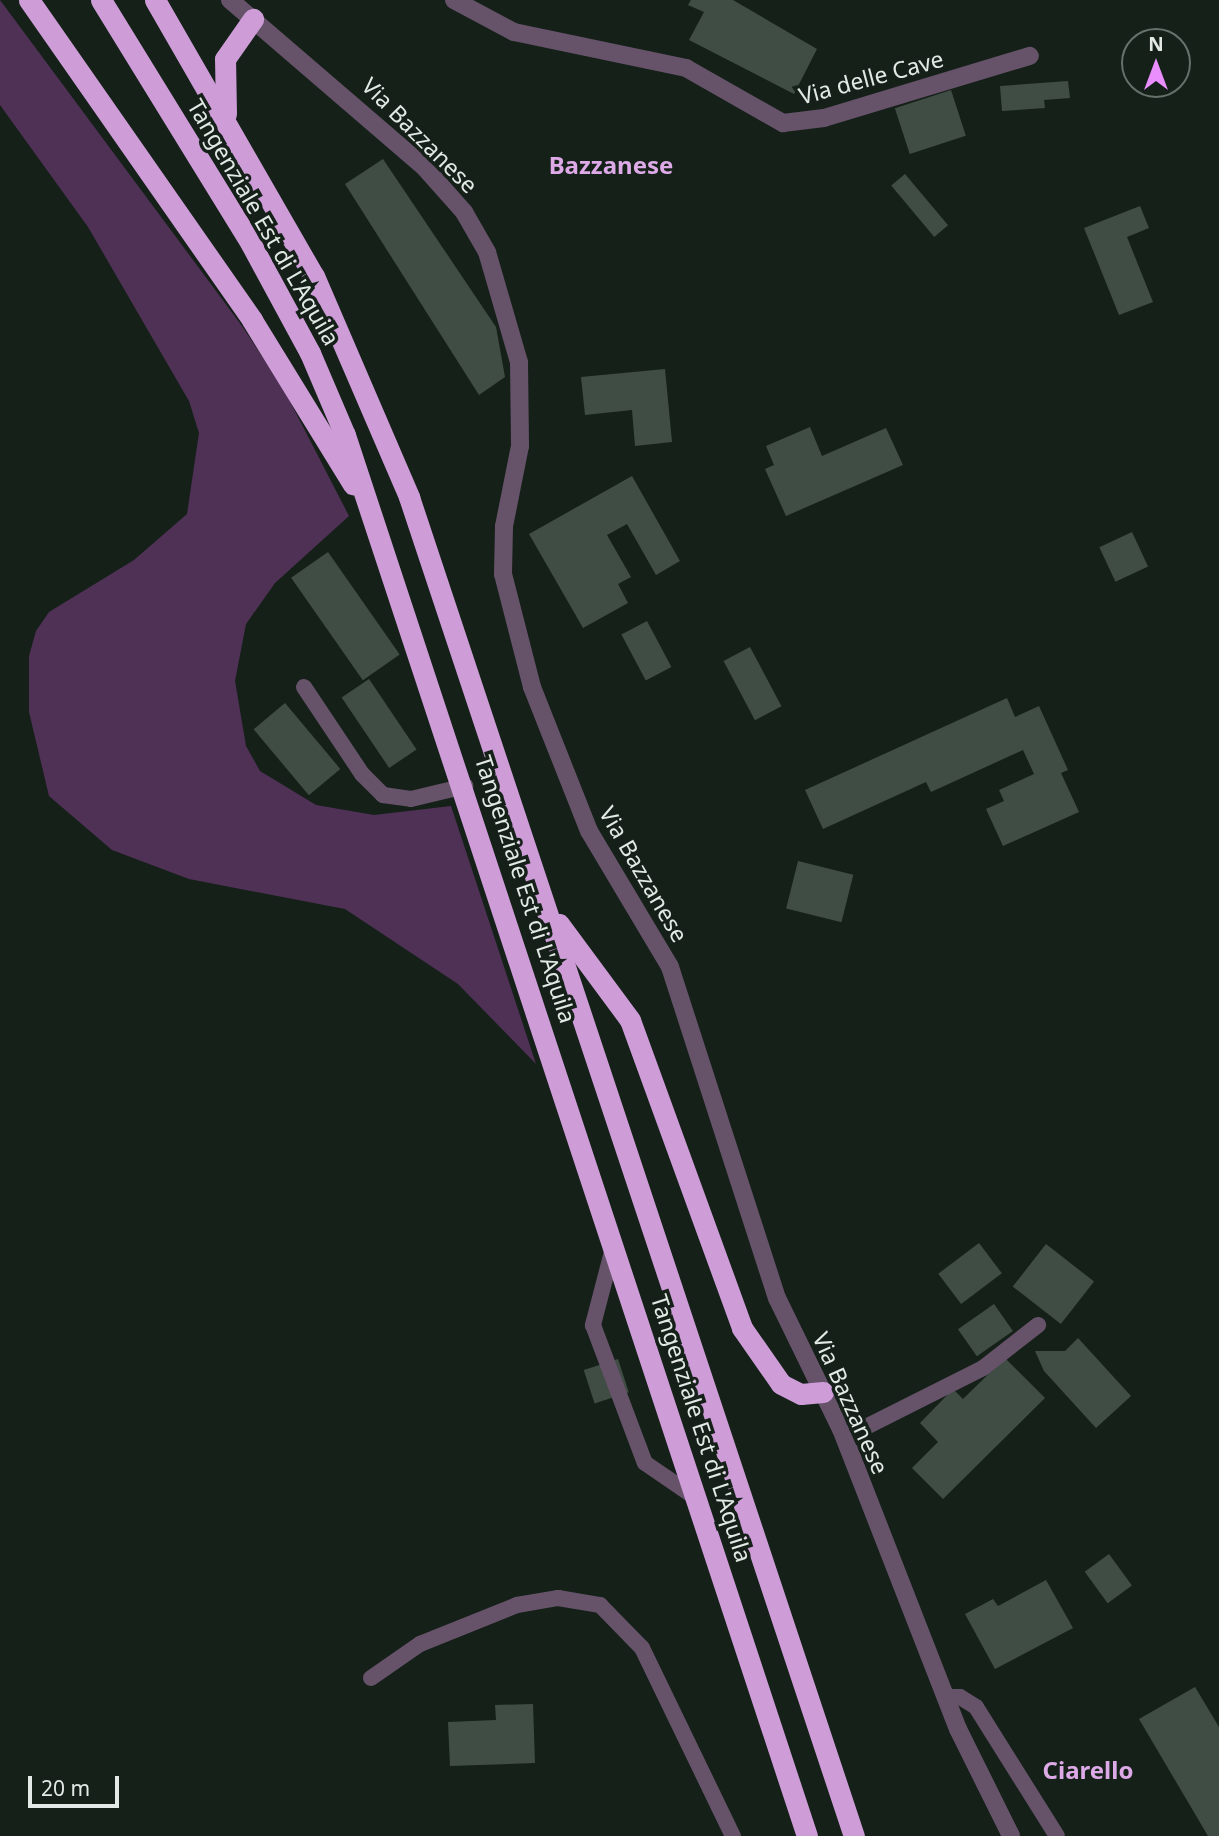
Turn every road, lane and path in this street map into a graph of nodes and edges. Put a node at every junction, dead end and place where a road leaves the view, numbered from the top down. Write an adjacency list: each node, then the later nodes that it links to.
1 (29, 0): 9 (highway)
2 (101, 0): 9 (highway, Tangenziale Est di L'Aquila)
3 (155, 0): 8 (highway, Tangenziale Est di L'Aquila)
4 (230, 0): 6 (street, Via Bazzanese)
5 (454, 0): 7 (street, Via delle Cave)
6 (253, 19): 8 (highway); 15 (street, Via Bazzanese)
7 (1030, 56)
8 (229, 129): 12 (highway, Tangenziale Est di L'Aquila)
9 (383, 536): 11 (highway, Tangenziale Est di L'Aquila)
10 (304, 687): 11 (lane)
11 (465, 786): 13 (highway, Tangenziale Est di L'Aquila)
12 (551, 913): 15 (highway); 22 (highway, Tangenziale Est di L'Aquila)
13 (614, 1245): 17 (highway, Tangenziale Est di L'Aquila); 17 (lane)
14 (1038, 1325): 16 (lane)
15 (823, 1392): 16 (street, Via Bazzanese)
16 (844, 1438): 19 (street, Via Bazzanese)
17 (700, 1501): 21 (highway, Tangenziale Est di L'Aquila)
18 (371, 1678): 20 (lane)
19 (945, 1697): 23 (street, Via Bazzanese); 24 (lane)
20 (733, 1836)
21 (807, 1836)
22 (855, 1836)
23 (1011, 1836)
24 (1057, 1836)

